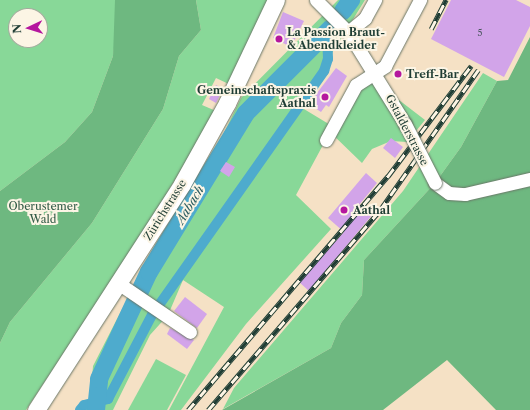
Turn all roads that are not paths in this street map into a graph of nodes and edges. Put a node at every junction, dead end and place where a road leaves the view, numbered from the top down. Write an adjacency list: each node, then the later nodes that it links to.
1 (276, 0): 9 (main road, Zürichstrasse)
2 (316, 0): 5 (street, Gstalderstrasse)
3 (375, 0): 5 (street)
4 (420, 0): 6 (street)
5 (348, 32): 6 (street, Gstalderstrasse)
6 (374, 71): 7 (street); 8 (street, Gstalderstrasse, bridge)
7 (326, 140)
8 (530, 179)
9 (131, 291): 10 (street); 11 (main road, Zürichstrasse)
10 (190, 332)
11 (36, 410)

